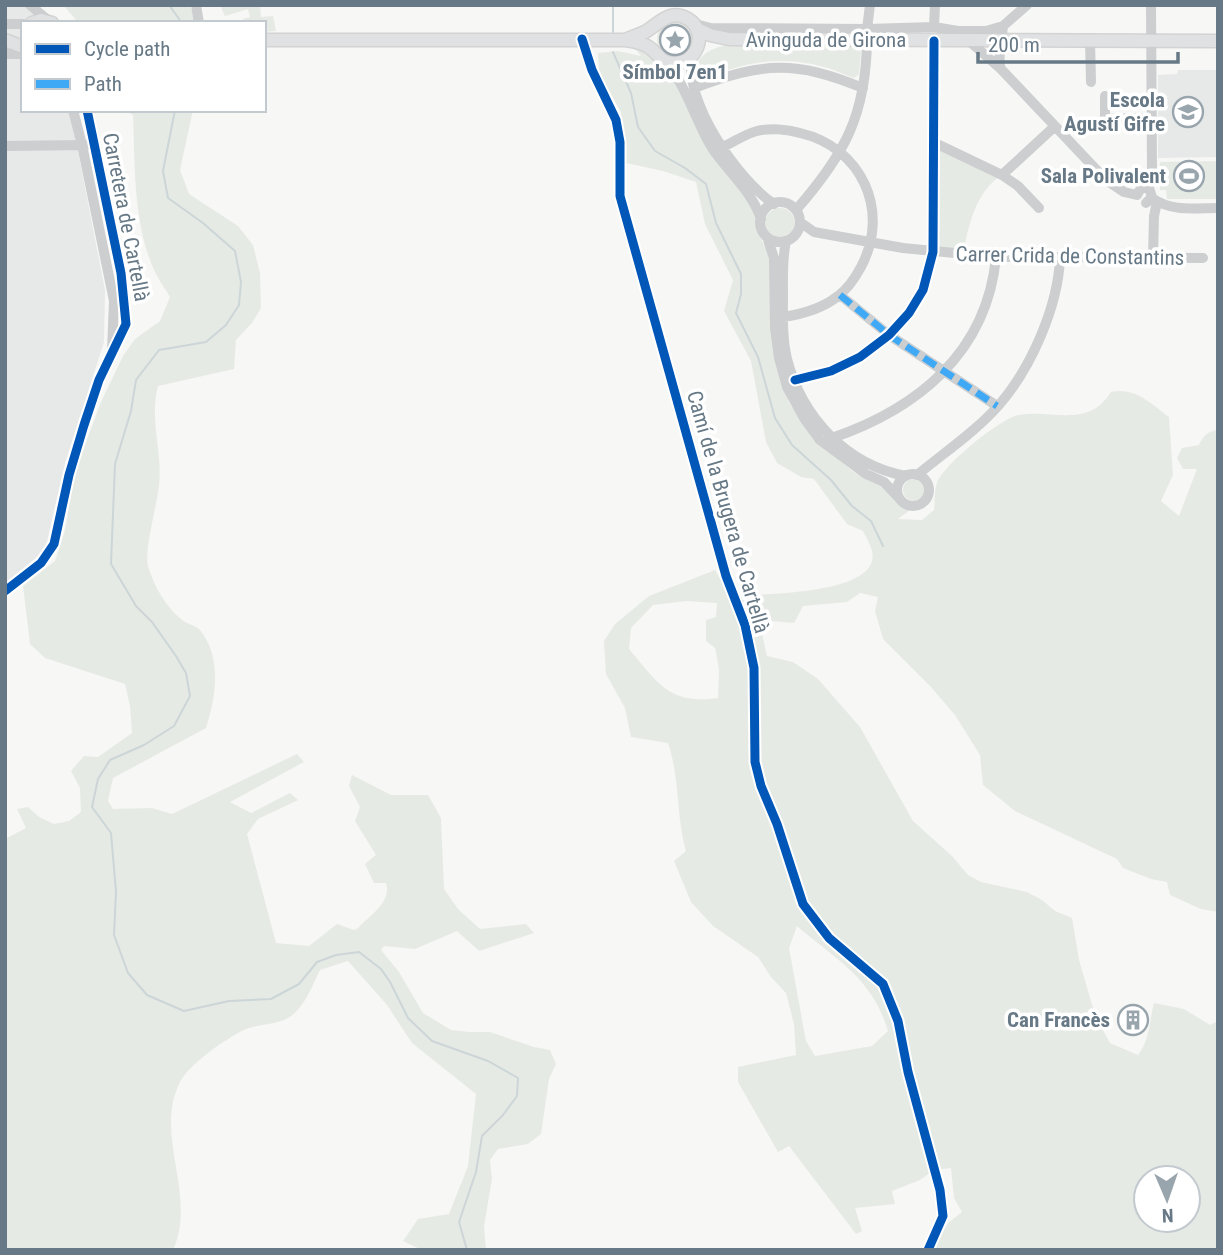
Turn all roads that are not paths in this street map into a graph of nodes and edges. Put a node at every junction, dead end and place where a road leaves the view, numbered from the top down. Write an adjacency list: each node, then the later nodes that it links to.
1 (29, 5): 8 (street)
2 (667, 5): 9 (street)
3 (870, 5): 12 (street)
4 (935, 5): 11 (street)
5 (1027, 5): 10 (street)
6 (1151, 5): 20 (street)
7 (689, 18): 9 (main road); 12 (street, Avinguda de Girona); 15 (main road, Avinguda de Girona); 24 (main road)
8 (50, 21)
9 (658, 22): 17 (main road); 23 (main road)
10 (1003, 33): 11 (street, Avinguda de Girona); 18 (main road, Avinguda de Girona); 19 (main road, Avinguda de Girona); 26 (street)
11 (934, 34): 12 (main road, Avinguda de Girona); 18 (main road, Avinguda de Girona); 35 (street)
12 (867, 35): 15 (main road, Avinguda de Girona); 28 (street)
13 (5, 39): 22 (main road)
14 (582, 39): 16 (main road); 17 (main road); 75 (street, Camí de la Brugera de Cartellà)
15 (729, 39): 24 (main road, Avinguda de Girona)
16 (266, 40)
17 (625, 40): 23 (main road)
18 (968, 40): 26 (street)
19 (1090, 40): 20 (main road, Avinguda de Girona); 27 (street)
20 (1152, 40): 21 (main road, Avinguda de Girona); 33 (street)
21 (1218, 41)
22 (21, 46)
23 (653, 50): 25 (main road)
24 (691, 57): 25 (main road); 29 (street)
25 (666, 62): 29 (street)
26 (1000, 69): 34 (street)
27 (1091, 82)
28 (863, 88): 29 (street); 40 (street)
29 (690, 90): 39 (street); 42 (street)
30 (1105, 96): 33 (street)
31 (74, 112): 36 (street, Carretera de Cartellà)
32 (87, 112): 37 (street, Carretera de Cartellà)
33 (1151, 118): 43 (street)
34 (1054, 127): 41 (street); 43 (street)
35 (933, 142): 41 (street); 54 (street)
36 (82, 145): 37 (street); 38 (street); 62 (street, Carretera de Cartellà)
37 (94, 145): 63 (street, Carretera de Cartellà)
38 (5, 146)
39 (723, 147): 40 (street); 44 (street)
40 (840, 151): 47 (street); 53 (street)
41 (1002, 175): 45 (street)
42 (752, 197): 44 (street); 48 (street)
43 (1151, 198): 46 (street); 58 (street)
44 (772, 204): 47 (street); 48 (street)
45 (1039, 208)
46 (1218, 208)
47 (796, 210): 49 (street)
48 (761, 219): 51 (street)
49 (800, 222): 50 (street, Carrer Crida de Constantins); 52 (street)
50 (814, 232): 52 (street, Carrer Crida de Constantins); 53 (street, Carrer Crida de Constantins)
51 (767, 237): 52 (street); 56 (street)
52 (787, 240): 56 (street); 61 (street)
53 (871, 243): 54 (street, Carrer Crida de Constantins); 60 (street)
54 (933, 253): 55 (street, Carrer Crida de Constantins); 64 (street)
55 (996, 257): 57 (street, Carrer Crida de Constantins); 66 (street)
56 (774, 258): 72 (street)
57 (1060, 258): 58 (street, Carrer Crida de Constantins); 68 (street)
58 (1153, 258): 59 (street, Carrer Crida de Constantins)
59 (1203, 258)
60 (840, 295): 61 (street); 64 (street)
61 (783, 317): 67 (street)
62 (114, 323): 63 (street); 65 (street, Carretera de Cartellà)
63 (126, 324): 65 (street, Carretera de Cartellà)
64 (889, 335): 66 (street); 67 (street)
65 (112, 350): 74 (street, Carretera de Cartellà)
66 (944, 372): 68 (street); 69 (street)
67 (795, 380): 69 (street)
68 (997, 406): 70 (street)
69 (832, 438): 71 (street)
70 (917, 475): 71 (street); 73 (street)
71 (904, 477): 72 (street); 73 (street)
72 (884, 482): 73 (street)
73 (900, 499)
74 (5, 591)
75 (928, 1250)

